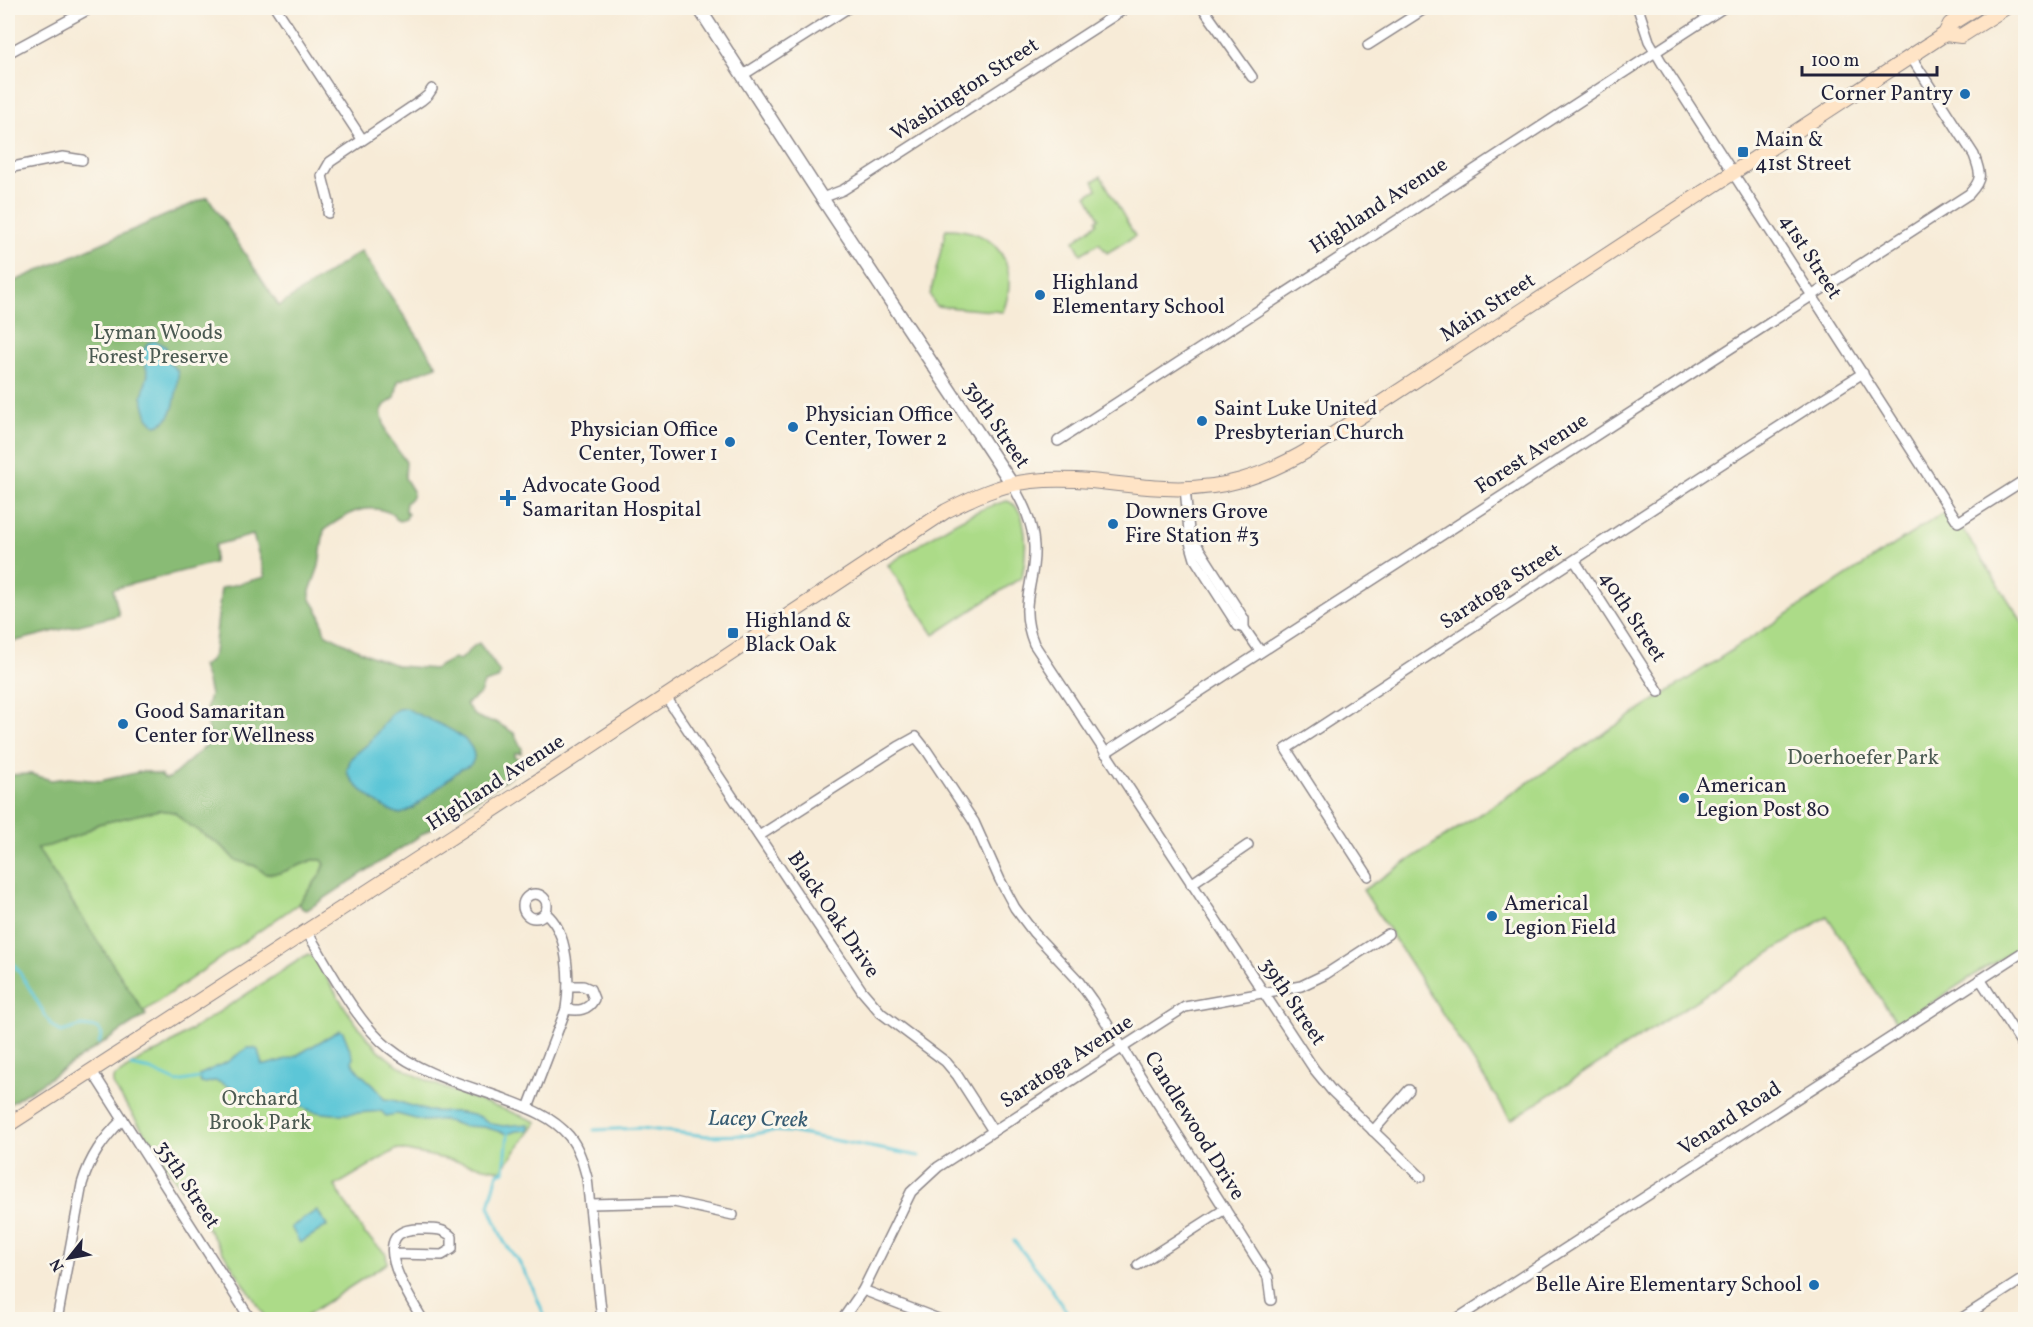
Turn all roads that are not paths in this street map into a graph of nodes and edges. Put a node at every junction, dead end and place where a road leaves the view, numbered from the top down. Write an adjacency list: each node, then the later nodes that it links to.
1 (91, 8): 15 (street)
2 (276, 8): 20 (street)
3 (699, 8): 17 (street, 39th Street)
4 (848, 8): 17 (street)
5 (1126, 8): 24 (street, Washington Street)
6 (1203, 8): 18 (street)
7 (1426, 8): 13 (street)
8 (1638, 8): 14 (street, 41st Street)
9 (1723, 8): 14 (street, Highland Avenue)
10 (1976, 8): 12 (main road, Main Street)
11 (2005, 8): 12 (main road, Main Street)
12 (1945, 34): 16 (main road, Main Street)
13 (1368, 45)
14 (1655, 51): 23 (street, 41st Street); 28 (street, Highland Avenue)
15 (8, 53)
16 (1911, 57): 23 (main road, Main Street); 26 (street, Forest Avenue)
17 (743, 75): 24 (street, 39th Street)
18 (1252, 77)
19 (432, 89): 20 (street)
20 (362, 139): 25 (street)
21 (82, 160): 22 (street)
22 (8, 168)
23 (1734, 173): 26 (street, 41st Street); 31 (main road, Main Street)
24 (822, 198): 30 (street, 39th Street)
25 (328, 213)
26 (1812, 294): 27 (street, 41st Street); 33 (street, Forest Avenue)
27 (1863, 373): 29 (street, 41st Street); 32 (street, Saratoga Street)
28 (1058, 441)
29 (2025, 479)
30 (1012, 484): 31 (main road, Main Street); 35 (main road, Highland Avenue); 36 (street, 39th Street)
31 (1185, 488): 33 (street)
32 (1575, 561): 34 (street, 40th Street); 39 (street, Saratoga Street)
33 (1260, 651): 36 (street, Forest Avenue)
34 (1659, 692)
35 (666, 697): 37 (street, Black Oak Drive); 42 (main road, Highland Avenue)
36 (1105, 753): 40 (street, 39th Street)
37 (759, 836): 49 (street, Candlewood Drive); 56 (street, Black Oak Drive)
38 (1248, 845): 40 (street)
39 (1368, 876)
40 (1191, 884): 47 (street, 39th Street)
41 (545, 914): 46 (street)
42 (307, 932): 51 (main road, Highland Avenue); 53 (street)
43 (1388, 934): 47 (street, Saratoga Avenue)
44 (2025, 950): 45 (street, Venard Road)
45 (1980, 979): 50 (street); 73 (street, Venard Road)
46 (568, 986): 48 (street); 48 (street)
47 (1263, 993): 49 (street, Saratoga Avenue); 57 (street, 39th Street)
48 (566, 1009): 53 (street)
49 (1123, 1047): 56 (street, Saratoga Avenue); 60 (street, Candlewood Drive)
50 (2025, 1050)
51 (92, 1071): 54 (street, 35th Street); 55 (main road, Highland Avenue)
52 (1409, 1090): 57 (street)
53 (528, 1108): 59 (street)
54 (123, 1119): 67 (street); 68 (street, 35th Street)
55 (8, 1125)
56 (993, 1131): 65 (street, Saratoga Avenue)
57 (1372, 1131): 58 (street, 39th Street)
58 (1421, 1177)
59 (590, 1204): 61 (street); 70 (street)
60 (1225, 1209): 63 (street); 66 (street, Candlewood Drive)
61 (733, 1215)
62 (393, 1254): 62 (street); 69 (street)
63 (1138, 1265)
64 (2025, 1277): 74 (street)
65 (863, 1290): 71 (street, Saratoga Avenue); 72 (street)
66 (1271, 1300)
67 (57, 1320)
68 (251, 1320)
69 (423, 1320)
70 (602, 1320)
71 (842, 1320)
72 (941, 1320)
73 (1455, 1320)
74 (1959, 1320)

